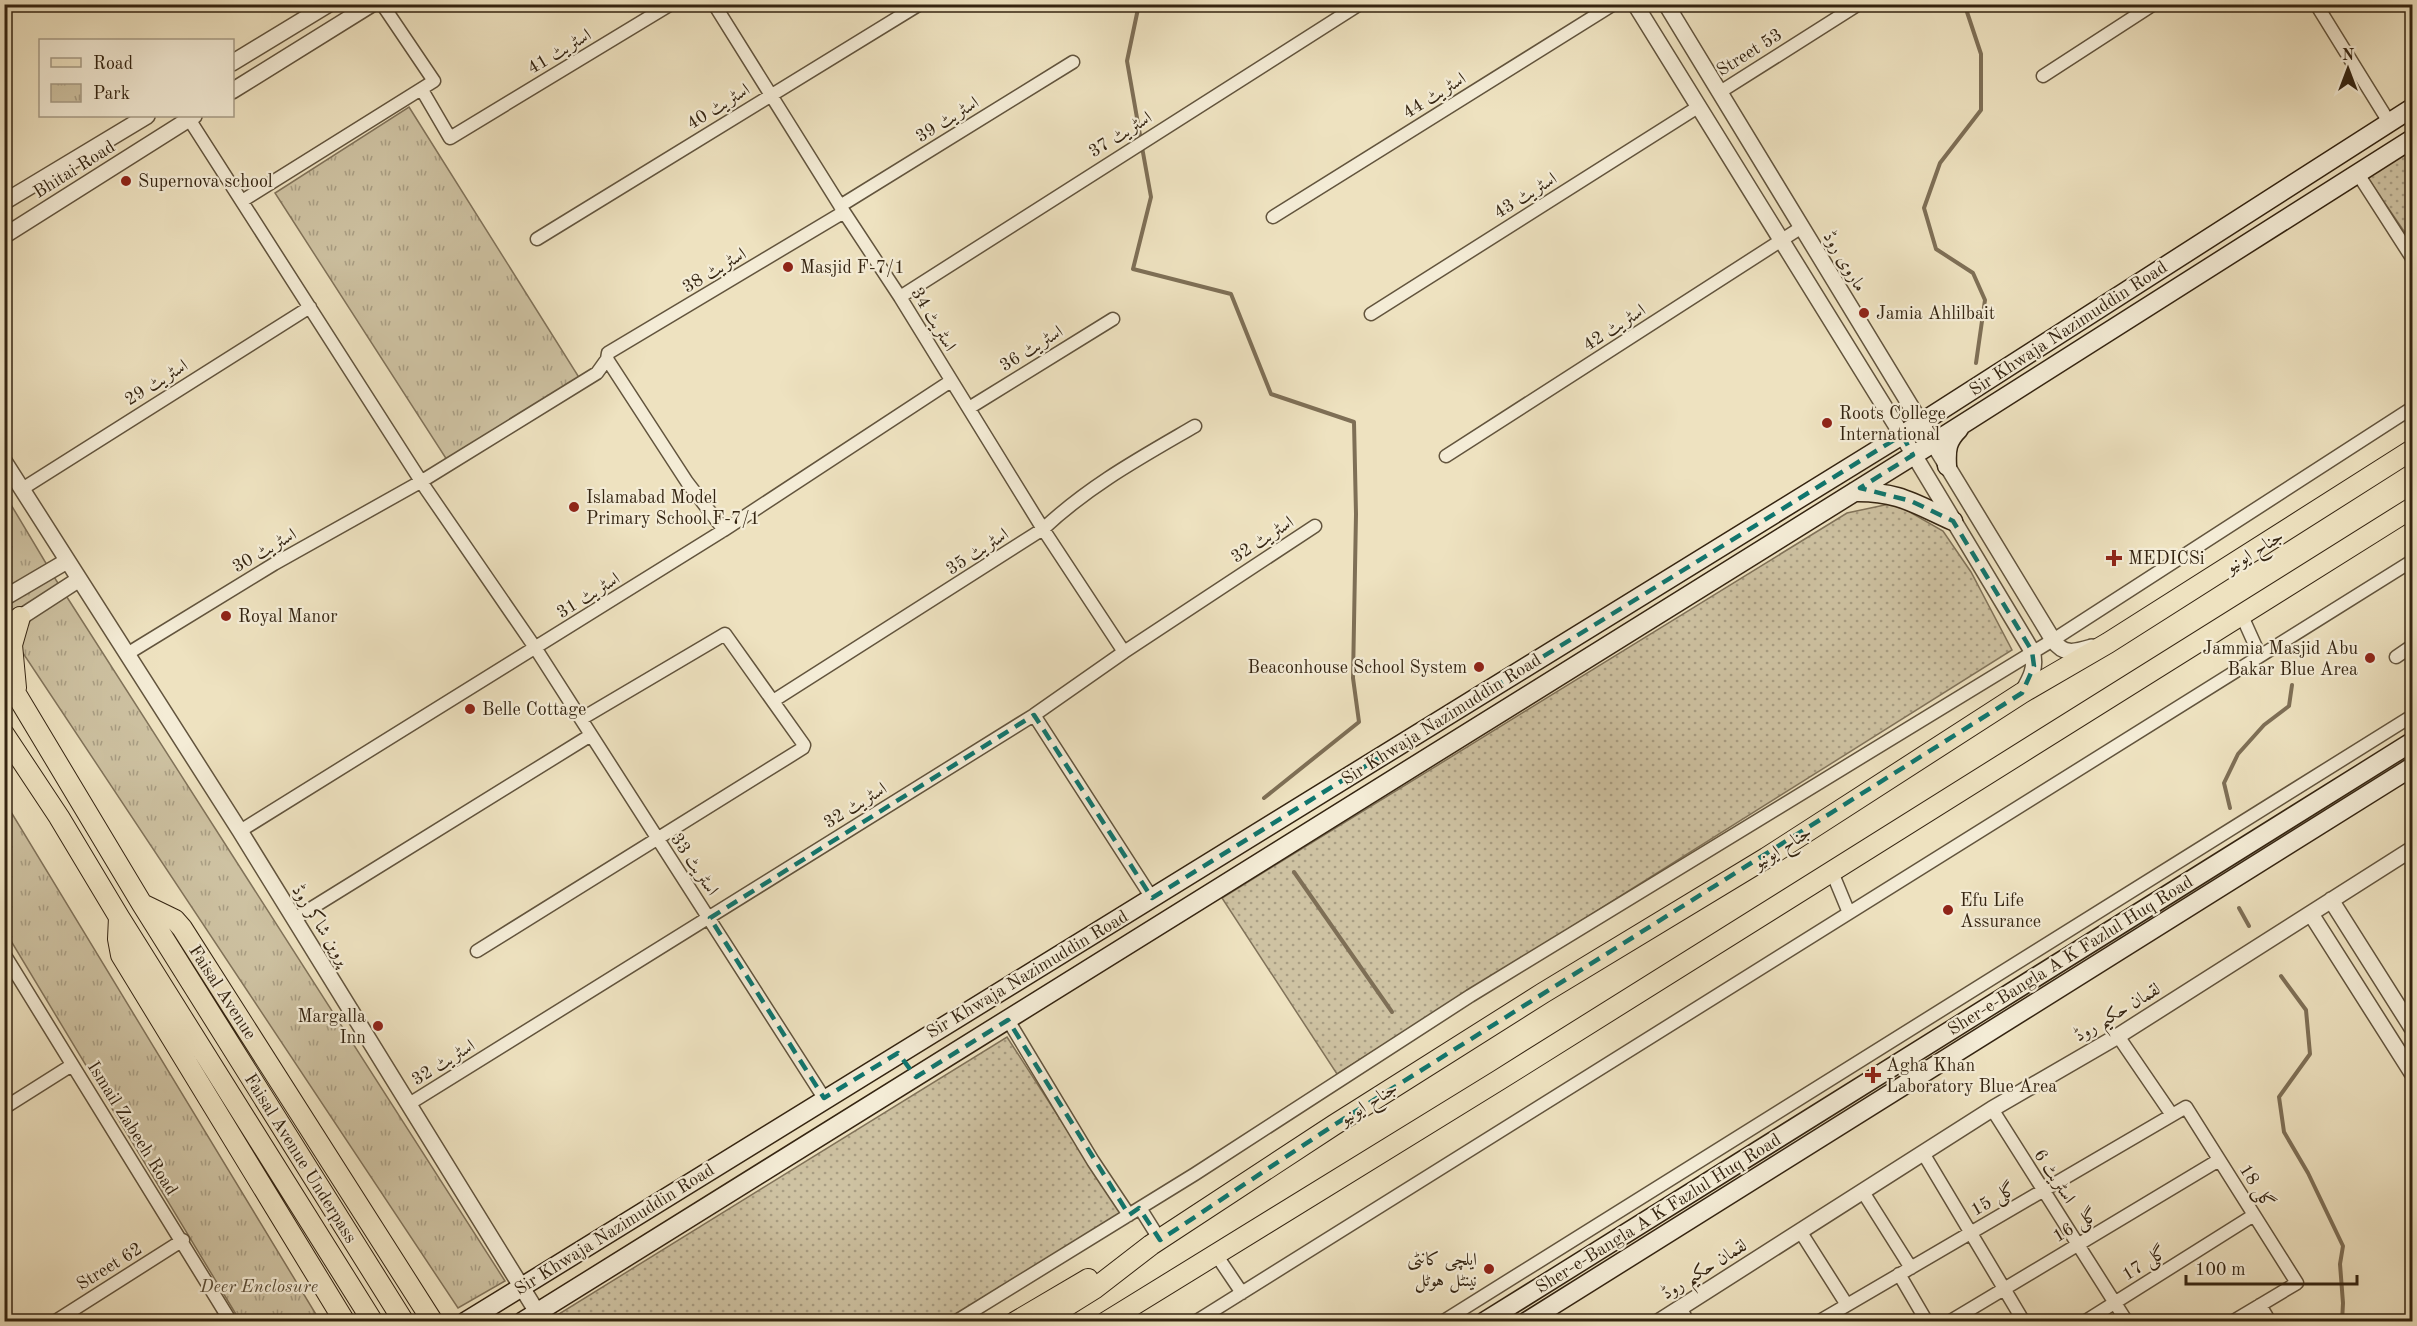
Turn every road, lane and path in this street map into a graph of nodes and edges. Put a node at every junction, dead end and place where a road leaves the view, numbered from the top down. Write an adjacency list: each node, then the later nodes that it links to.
1 (329, 4): 14 (street)
2 (372, 4): 17 (street)
3 (382, 4): 18 (street)
4 (671, 4): 18 (street, اسٹریٹ 41)
5 (714, 4): 20 (street, اسٹریٹ 34)
6 (920, 4): 20 (street, اسٹریٹ 40)
7 (1360, 4): 37 (street, اسٹریٹ 37)
8 (1614, 4): 31 (street, اسٹریٹ 44)
9 (1635, 4): 21 (street)
10 (1666, 4): 19 (street, ماروی روڈ)
11 (1859, 4): 19 (street, Street 53)
12 (2154, 4): 16 (street)
13 (2316, 4): 25 (street)
14 (234, 62)
15 (1073, 62): 30 (street, اسٹریٹ 39)
16 (2043, 76)
17 (234, 90)
18 (422, 90): 28 (street)
19 (1720, 92): 21 (street); 32 (street, ماروی روڈ)
20 (770, 95): 30 (street, اسٹریٹ 34); 34 (street, اسٹریٹ 40)
21 (1698, 107): 35 (street); 39 (street, اسٹریٹ 43)
22 (2412, 108): 25 (main road, Sir Khwaja Nazimuddin Road)
23 (145, 117): 29 (street, Bhitai Road)
24 (191, 117): 28 (street, اسٹریٹ 33); 33 (street, Bhitai Road)
25 (2390, 122): 46 (main road, Sir Khwaja Nazimuddin Road)
26 (2412, 140): 27 (main road, Sir Khwaja Nazimuddin Road)
27 (2358, 174): 36 (street); 45 (main road, Sir Khwaja Nazimuddin Road)
28 (242, 201): 38 (street, اسٹریٹ 33)
29 (4, 202)
30 (842, 209): 37 (street, اسٹریٹ 34); 41 (street, اسٹریٹ 38)
31 (1273, 217)
32 (1802, 227): 35 (street, اسٹریٹ 42); 46 (street, ماروی روڈ)
33 (4, 236)
34 (537, 239)
35 (1781, 241): 48 (street); 52 (street, اسٹریٹ 42)
36 (2412, 258)
37 (900, 297): 42 (street, اسٹریٹ 34)
38 (310, 306): 55 (street, اسٹریٹ 33); 56 (street, اسٹریٹ 29)
39 (1371, 314)
40 (1113, 319): 43 (street, اسٹریٹ 36)
41 (607, 359): 55 (street, اسٹریٹ 38); 62 (street)
42 (951, 381): 43 (street, اسٹریٹ 34); 62 (street, اسٹریٹ 31)
43 (969, 408): 61 (street, اسٹریٹ 34)
44 (2412, 408): 69 (street)
45 (1966, 421): 49 (main road, Sir Khwaja Nazimuddin Road); 54 (main road)
46 (1921, 423): 48 (main road, Sir Khwaja Nazimuddin Road); 49 (street, ماروی روڈ)
47 (1195, 426): 61 (street, اسٹریٹ 35)
48 (1902, 435): 51 (street); 97 (main road, Sir Khwaja Nazimuddin Road)
49 (1933, 443): 51 (main road, Sir Khwaja Nazimuddin Road); 54 (street, ماروی روڈ)
50 (2412, 450): 70 (main road, جناح ایونیو)
51 (1913, 455): 57 (main road, Sir Khwaja Nazimuddin Road); 59 (street)
52 (1446, 456)
53 (4, 461): 56 (street, پروین شاکر روڈ)
54 (1947, 466): 69 (street, ماروی روڈ)
55 (422, 481): 72 (street, اسٹریٹ 33); 75 (street, اسٹریٹ 30)
56 (22, 489): 63 (street, پروین شاکر روڈ)
57 (1854, 492): 59 (main road); 107 (main road, Sir Khwaja Nazimuddin Road)
58 (2412, 508): 67 (main road)
59 (1953, 521): 73 (street)
60 (1315, 526): 74 (street, اسٹریٹ 32)
61 (1043, 529): 74 (street, اسٹریٹ 34); 81 (street, اسٹریٹ 35)
62 (724, 530): 72 (street, اسٹریٹ 31)
63 (67, 561): 65 (street, پروین شاکر روڈ); 66 (street)
64 (2412, 561): 76 (street)
65 (78, 580): 68 (street); 75 (street, پروین شاکر روڈ)
66 (4, 598)
67 (2242, 616): 76 (street); 96 (main road)
68 (12, 623): 80 (main road)
69 (2053, 640): 70 (street); 73 (street)
70 (2108, 643): 79 (main road, جناح ایونیو)
71 (2412, 646): 77 (street)
72 (536, 649): 84 (street, اسٹریٹ 33); 93 (street, اسٹریٹ 31)
73 (2032, 651): 79 (street); 127 (street)
74 (1124, 652): 82 (street, اسٹریٹ 32)
75 (127, 654): 93 (street, پروین شاکر روڈ)
76 (2260, 656): 100 (street)
77 (2396, 657)
78 (4, 674): 80 (main road)
79 (2022, 693): 132 (main road, جناح ایونیو)
80 (16, 694): 90 (main road)
81 (773, 701): 84 (street); 94 (street)
82 (1034, 715): 97 (street); 103 (street, اسٹریٹ 32)
83 (2412, 716): 109 (street)
84 (581, 719): 86 (street, اسٹریٹ 33)
85 (4, 734): 92 (main road)
86 (591, 735): 94 (street, اسٹریٹ 33); 104 (street)
87 (2412, 742): 89 (main road, Sher-e-Bangla A K Fazlul Huq Road)
88 (2412, 767): 91 (main road, Sher-e-Bangla A K Fazlul Huq Road)
89 (2323, 798): 91 (main road); 112 (main road, Sher-e-Bangla A K Fazlul Huq Road)
90 (82, 802): 92 (main road); 99 (main road)
91 (2335, 815): 114 (main road, Sher-e-Bangla A K Fazlul Huq Road)
92 (59, 817): 102 (main road)
93 (240, 831): 104 (street, پروین شاکر روڈ)
94 (657, 840): 103 (street, اسٹریٹ 33); 105 (street)
95 (2412, 849): 98 (street, لقمان حکیم روڈ)
96 (1832, 872): 100 (street); 134 (main road)
97 (1152, 898): 111 (main road, Sir Khwaja Nazimuddin Road)
98 (2331, 900): 101 (street, لقمان حکیم روڈ); 108 (street)
99 (142, 904): 151 (main road, Faisal Avenue Underpass); 152 (main road, Faisal Avenue)
100 (1849, 913): 139 (street)
101 (2311, 914): 110 (street, لقمان حکیم روڈ); 115 (street)
102 (119, 917): 149 (main road); 150 (main road, Faisal Avenue Underpass)
103 (710, 918): 117 (street, اسٹریٹ 33); 118 (street, اسٹریٹ 32)
104 (294, 919): 118 (street, پروین شاکر روڈ)
105 (477, 951)
106 (4, 954): 113 (street, Ismail Zabeeh Road)
107 (1008, 1020): 116 (main road, Sir Khwaja Nazimuddin Road); 127 (street)
108 (2412, 1028)
109 (1902, 1035): 112 (street); 158 (street)
110 (2118, 1036): 121 (street, لقمان حکیم روڈ); 122 (street)
111 (898, 1053): 116 (main road); 117 (main road, Sir Khwaja Nazimuddin Road)
112 (1913, 1054): 114 (main road); 159 (main road, Sher-e-Bangla A K Fazlul Huq Road)
113 (72, 1065): 120 (street); 131 (street, Ismail Zabeeh Road)
114 (1923, 1073): 160 (main road, Sher-e-Bangla A K Fazlul Huq Road)
115 (2412, 1073)
116 (916, 1077): 144 (main road, Sir Khwaja Nazimuddin Road)
117 (824, 1098): 137 (main road, Sir Khwaja Nazimuddin Road)
118 (409, 1104): 137 (street, پروین شاکر روڈ)
119 (2186, 1107): 122 (street, گلی 15); 124 (street, گلی 18)
120 (4, 1108)
121 (1992, 1109): 123 (street, لقمان حکیم روڈ); 125 (street, اسٹریٹ 6)
122 (2172, 1115): 125 (street, گلی 15)
123 (1923, 1153): 126 (street, لقمان حکیم روڈ); 130 (street)
124 (2219, 1160): 128 (street, گلی 18); 133 (street, گلی 16)
125 (2043, 1191): 130 (street, گلی 15); 133 (street, اسٹریٹ 6)
126 (1863, 1192): 129 (street, لقمان حکیم روڈ); 135 (street)
127 (1134, 1212): 132 (street); 154 (street)
128 (2254, 1215): 140 (street, گلی 17); 142 (street, گلی 18)
129 (1800, 1232): 141 (street); 143 (street, لقمان حکیم روڈ)
130 (1971, 1232): 135 (street, گلی 15); 138 (street)
131 (183, 1240): 147 (street, Street 62); 148 (street, Ismail Zabeeh Road)
132 (1156, 1242): 155 (main road); 156 (main road)
133 (2078, 1244): 138 (street, گلی 16); 140 (street, اسٹریٹ 6)
134 (1215, 1253): 139 (street); 145 (main road)
135 (1911, 1268): 136 (street, گلی 15)
136 (1899, 1275): 141 (street, گلی 15); 163 (street)
137 (523, 1287): 144 (street, پروین شاکر روڈ); 153 (main road, Sir Khwaja Nazimuddin Road)
138 (2005, 1288): 164 (street, گلی 16); 165 (street)
139 (1242, 1293): 157 (street)
140 (2115, 1302): 166 (street, گلی 17); 167 (street, اسٹریٹ 6)
141 (1847, 1305): 146 (street, گلی 15)
142 (2260, 1305): 168 (street); 169 (street)
143 (1680, 1307): 161 (street, لقمان حکیم روڈ); 162 (street)
144 (530, 1317)
145 (1116, 1320)
146 (1824, 1320)
147 (54, 1322)
148 (231, 1322)
149 (345, 1322)
150 (373, 1322)
151 (404, 1322)
152 (433, 1322)
153 (465, 1322)
154 (955, 1322)
155 (1015, 1322)
156 (1041, 1322)
157 (1196, 1322)
158 (1442, 1322)
159 (1484, 1322)
160 (1526, 1322)
161 (1658, 1322)
162 (1688, 1322)
163 (1927, 1322)
164 (1949, 1322)
165 (2024, 1322)
166 (2084, 1322)
167 (2127, 1322)
168 (2232, 1322)
169 (2270, 1322)

